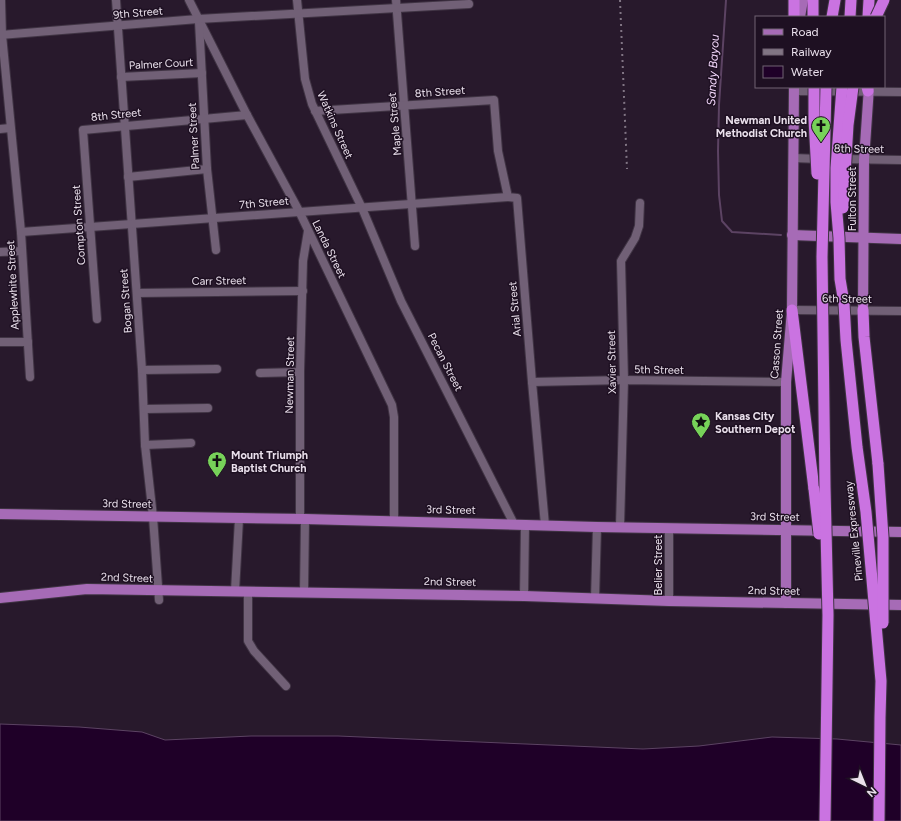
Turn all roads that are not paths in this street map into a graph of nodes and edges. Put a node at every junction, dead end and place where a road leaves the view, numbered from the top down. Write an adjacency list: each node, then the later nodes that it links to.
1 (1, 0): 26 (street, Applewhite Street)
2 (116, 0): 25 (street, Bogan Street)
3 (189, 0): 24 (street, Landa Street)
4 (297, 0): 15 (street, Watkins Street)
5 (794, 0): 16 (highway)
6 (804, 0): 17 (main road)
7 (813, 0): 18 (highway)
8 (835, 0): 19 (highway)
9 (851, 0): 20 (highway)
10 (870, 0): 21 (highway)
11 (881, 0): 22 (main road)
12 (884, 0): 23 (highway, bridge)
13 (396, 4): 14 (street, 9th Street); 15 (street, 9th Street); 38 (street, Maple Street)
14 (469, 4)
15 (298, 14): 24 (street, 9th Street); 39 (street, Watkins Street)
16 (794, 16)
17 (800, 16)
18 (813, 16)
19 (832, 16)
20 (850, 16)
21 (868, 16)
22 (878, 16)
23 (878, 16)
24 (198, 19): 25 (street, 9th Street); 27 (street, Palmer Street); 40 (street, Landa Street)
25 (118, 26): 26 (street, 9th Street); 28 (street, Bogan Street)
26 (1, 35): 44 (street, Applewhite Street)
27 (202, 73): 28 (street, Palmer Court); 41 (street, Palmer Street)
28 (121, 77): 42 (street, Bogan Street)
29 (885, 86): 36 (street)
30 (814, 88): 69 (highway, bridge)
31 (826, 88): 69 (highway, bridge)
32 (842, 88): 62 (highway, bridge)
33 (853, 88): 62 (highway, bridge)
34 (868, 88): 35 (street); 36 (street); 47 (main road, Fulton Street)
35 (794, 89): 46 (main road, Casson Street)
36 (897, 92)
37 (494, 100): 38 (street, 8th Street); 51 (street, Arial Street)
38 (404, 105): 39 (street, 8th Street); 52 (street, Maple Street)
39 (315, 111): 54 (street, Watkins Street)
40 (247, 115): 41 (street, 8th Street); 55 (street, Landa Street)
41 (203, 118): 42 (street, 8th Street); 49 (street, Palmer Street)
42 (124, 126): 45 (street, 8th Street); 50 (street, Bogan Street)
43 (0, 128): 44 (street)
44 (10, 128): 60 (street, Applewhite Street)
45 (83, 130): 58 (street, Compton Street)
46 (793, 158): 47 (street, 8th Street); 61 (main road, Casson Street)
47 (864, 160): 48 (street, 8th Street); 63 (main road, Fulton Street)
48 (901, 160)
49 (207, 169): 50 (street); 56 (street, Palmer Street)
50 (128, 177): 57 (street, Bogan Street)
51 (508, 197): 52 (street, 7th Street); 84 (street, Arial Street)
52 (412, 203): 54 (street, 7th Street); 65 (street, Maple Street)
53 (640, 203): 83 (street, Xavier Street)
54 (362, 208): 55 (street, 7th Street); 95 (street, Pecan Street)
55 (298, 211): 56 (street, 7th Street); 59 (street, Landa Street)
56 (212, 218): 57 (street, 7th Street); 66 (street, Palmer Street)
57 (132, 224): 58 (street, 7th Street); 71 (street, Bogan Street)
58 (91, 227): 60 (street, 7th Street); 75 (street, Compton Street)
59 (308, 231): 70 (street, Newman Street); 94 (street, Landa Street)
60 (21, 232): 67 (street, Applewhite Street)
61 (792, 235): 63 (main road); 72 (main road, Casson Street)
62 (839, 238): 114 (highway, Pineville Expressway, bridge)
63 (863, 238): 64 (main road); 73 (main road, Fulton Street)
64 (901, 239)
65 (415, 246)
66 (216, 250)
67 (22, 251): 68 (street); 77 (street, Applewhite Street)
68 (0, 252)
69 (822, 257): 113 (highway, bridge)
70 (303, 291): 71 (street, Carr Street); 80 (street, Newman Street)
71 (137, 293): 79 (street, Bogan Street)
72 (792, 310): 73 (street, 6th Street); 85 (main road, Casson Street); 113 (highway, bridge)
73 (863, 310): 74 (street, 6th Street); 114 (highway, bridge)
74 (901, 311)
75 (97, 319)
76 (0, 342): 77 (street)
77 (28, 342): 82 (street, Applewhite Street)
78 (217, 369): 79 (street)
79 (142, 370): 87 (street, Bogan Street)
80 (300, 372): 81 (street); 93 (street, Newman Street)
81 (260, 373)
82 (30, 377)
83 (624, 380): 84 (street, 5th Street); 85 (street, 5th Street); 98 (street, Xavier Street)
84 (532, 382): 97 (street, Arial Street)
85 (786, 382): 101 (main road, Casson Street)
86 (208, 408): 87 (street)
87 (145, 409): 89 (street, Bogan Street)
88 (191, 442): 89 (street)
89 (145, 445): 91 (street, Bogan Street)
90 (0, 514): 91 (main road, 3rd Street)
91 (153, 517): 92 (main road, 3rd Street); 106 (street, Bogan Street)
92 (238, 519): 93 (main road, 3rd Street); 103 (street)
93 (302, 519): 94 (main road, 3rd Street); 105 (street, Newman Street)
94 (394, 521): 95 (main road, 3rd Street)
95 (514, 524): 96 (main road, 3rd Street)
96 (526, 524): 97 (main road, 3rd Street); 107 (street)
97 (545, 524): 99 (main road, 3rd Street)
98 (620, 526): 99 (main road, 3rd Street); 100 (main road, 3rd Street)
99 (596, 527): 109 (street)
100 (669, 528): 101 (main road, 3rd Street); 110 (street, Belier Street)
101 (786, 529): 102 (main road, 3rd Street); 111 (main road, Casson Street)
102 (901, 532)
103 (235, 591): 104 (main road, 2nd Street); 106 (main road, 2nd Street)
104 (248, 591): 105 (main road, 2nd Street); 115 (street)
105 (304, 592): 107 (main road, 2nd Street)
106 (159, 596): 108 (main road, 2nd Street)
107 (524, 596): 109 (main road, 2nd Street)
108 (0, 598)
109 (595, 599): 110 (main road, 2nd Street)
110 (669, 601): 111 (main road, 2nd Street)
111 (786, 603): 112 (main road, 2nd Street)
112 (901, 605)
113 (828, 615): 116 (highway, bridge)
114 (881, 681): 117 (highway, Pineville Expressway, bridge)
115 (286, 686)
116 (826, 821)
117 (879, 821)

